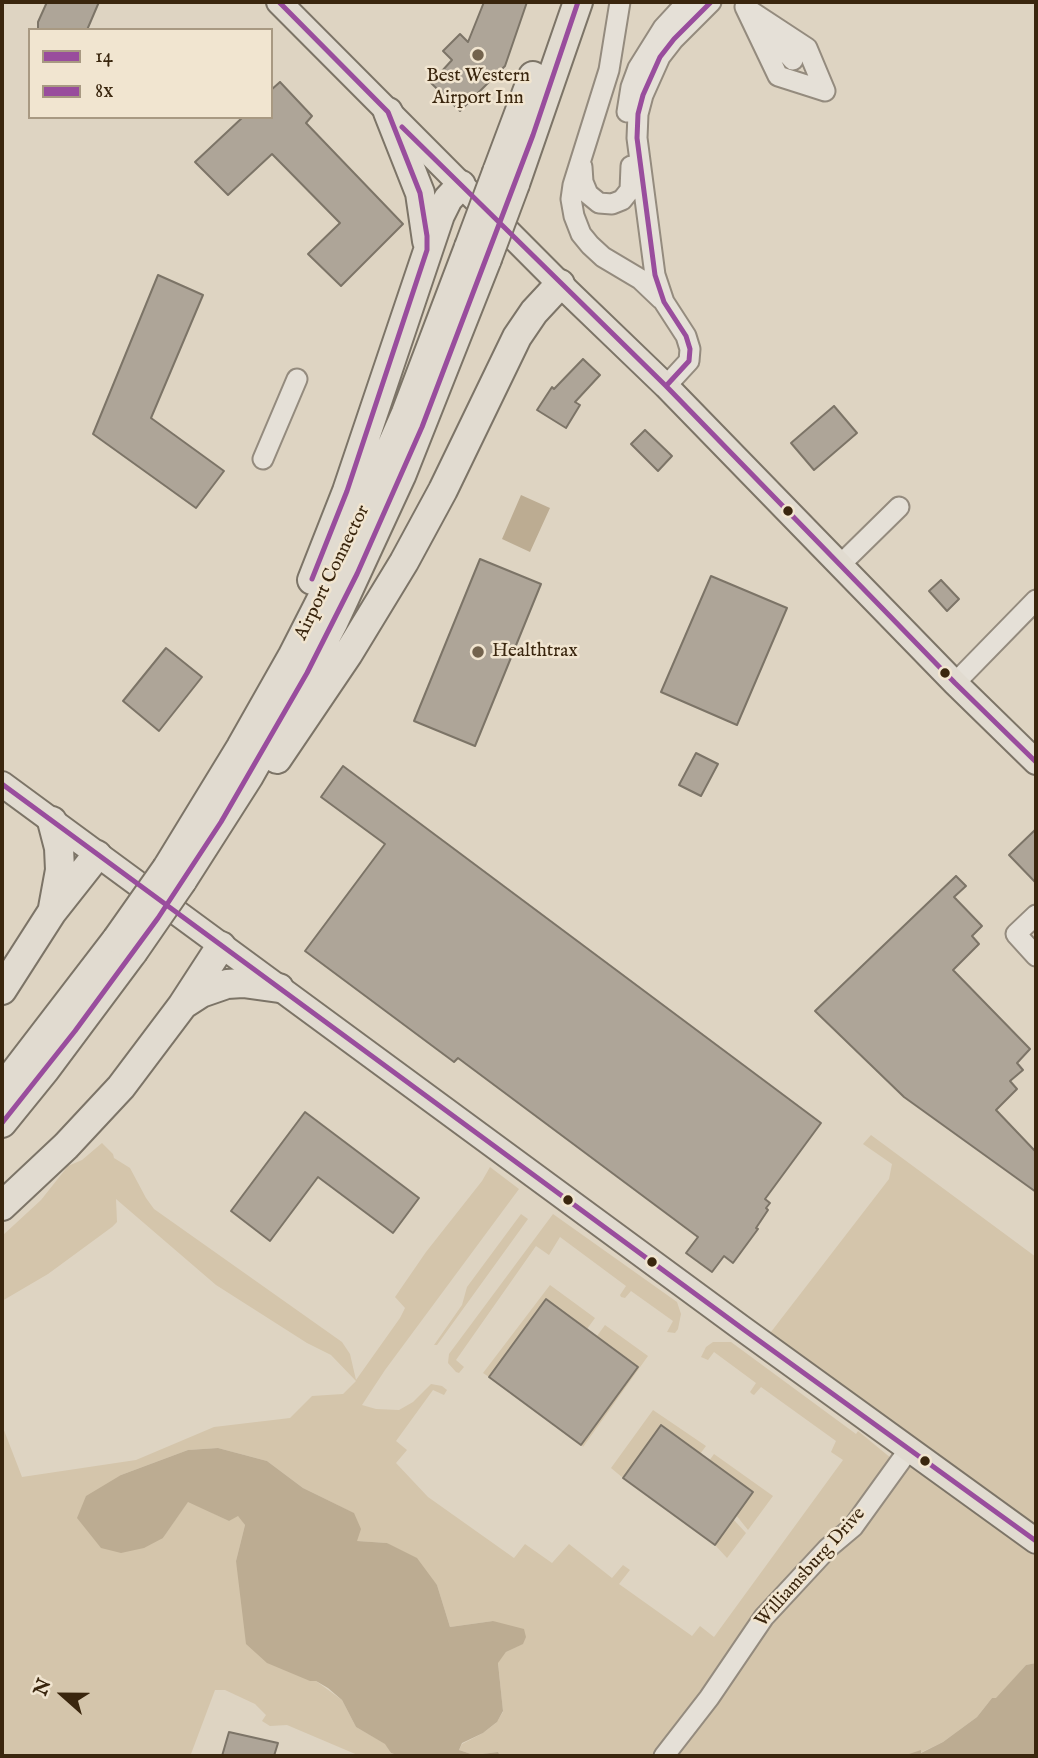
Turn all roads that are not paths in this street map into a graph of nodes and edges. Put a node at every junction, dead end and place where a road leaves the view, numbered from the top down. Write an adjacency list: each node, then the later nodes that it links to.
1 (279, 2): 10 (main road)
2 (561, 2): 13 (highway, Airport Connector)
3 (579, 2): 11 (highway, Airport Connector)
4 (593, 2): 11 (highway)
5 (620, 2): 12 (street)
6 (687, 2): 12 (street)
7 (711, 2): 17 (street)
8 (742, 5): 8 (street); 9 (street)
9 (793, 60)
10 (388, 113): 14 (main road); 15 (highway)
11 (533, 135): 13 (highway, Airport Connector)
12 (585, 150): 17 (street)
13 (506, 178): 24 (highway, Airport Connector, bridge)
14 (461, 185): 15 (highway); 16 (main road)
15 (428, 250): 24 (highway)
16 (560, 284): 19 (main road); 24 (highway)
17 (664, 302): 19 (street)
18 (297, 379): 20 (street)
19 (666, 386): 22 (main road)
20 (262, 459)
21 (899, 507): 22 (street)
22 (840, 565): 25 (main road)
23 (1036, 600): 25 (street)
24 (302, 665): 26 (highway); 26 (highway, Airport Connector)
25 (955, 683): 27 (main road)
26 (273, 716): 31 (highway); 31 (highway)
27 (1036, 762)
28 (2, 784): 29 (main road)
29 (52, 821): 30 (main road); 32 (highway)
30 (97, 855): 32 (highway); 35 (main road)
31 (180, 873): 34 (highway, bridge)
32 (52, 912): 38 (highway)
33 (1036, 915): 36 (street)
34 (125, 946): 40 (highway); 41 (highway)
35 (221, 946): 37 (main road); 39 (highway)
36 (1036, 956)
37 (279, 988): 39 (highway); 43 (main road)
38 (2, 990)
39 (182, 1006): 42 (highway)
40 (2, 1089)
41 (2, 1123)
42 (2, 1206)
43 (910, 1448): 44 (main road); 45 (street, Williamsburg Drive)
44 (1036, 1541)
45 (664, 1756)

